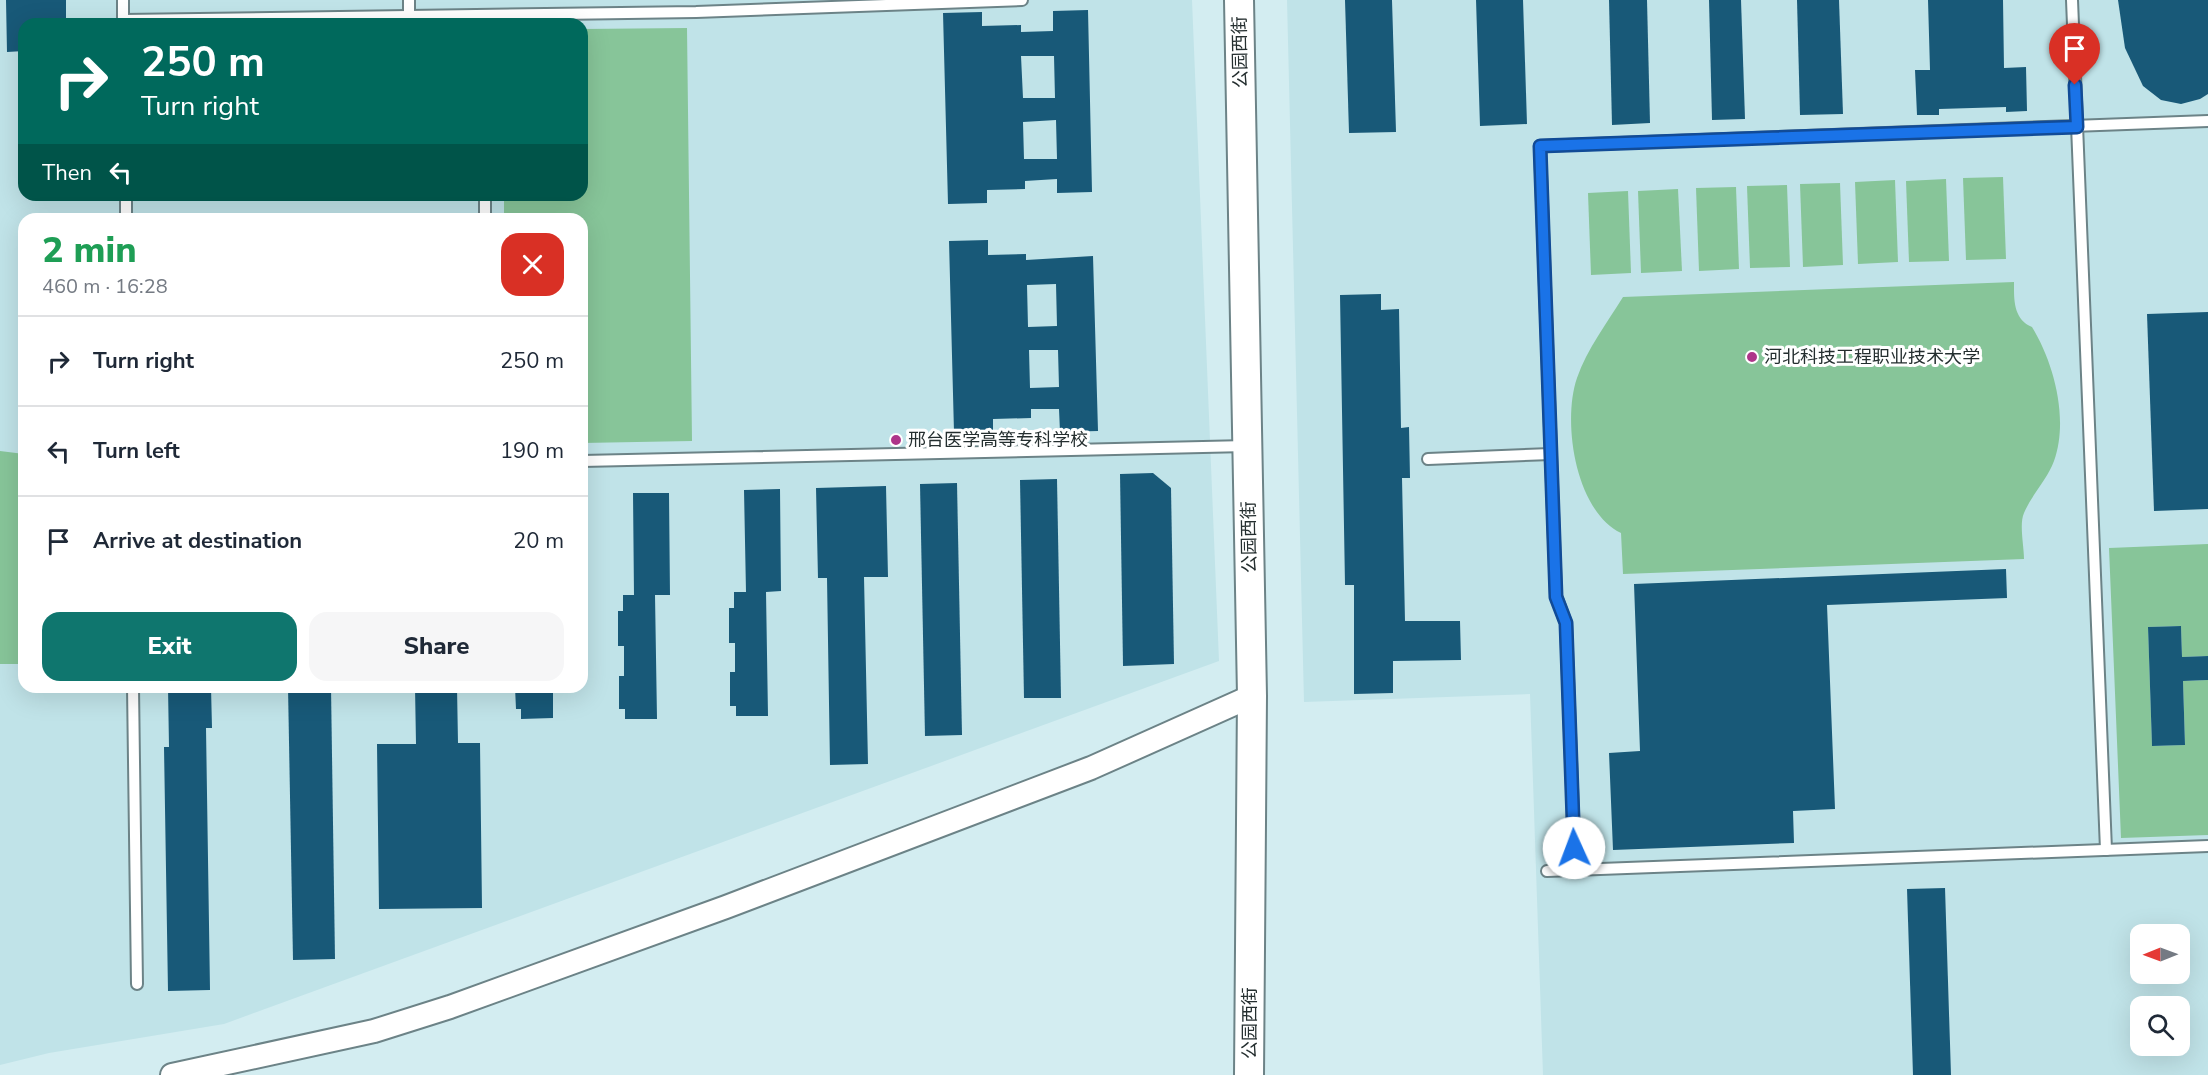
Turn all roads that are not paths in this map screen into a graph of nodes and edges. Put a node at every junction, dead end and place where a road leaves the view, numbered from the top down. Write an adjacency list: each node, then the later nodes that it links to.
1 (123, 0): 9 (lane)
2 (409, 0): 10 (lane)
3 (695, 0): 8 (lane)
4 (1022, 0): 7 (lane)
5 (1239, 0): 14 (street, 公园西街)
6 (2072, 0): 13 (lane)
7 (973, 1): 8 (lane)
8 (696, 12): 11 (lane)
9 (123, 18)
10 (409, 18)
11 (536, 18)
12 (2208, 121): 13 (lane)
13 (2077, 127): 15 (lane); 21 (lane)
14 (1247, 446): 17 (lane); 19 (street, 公园西街)
15 (1551, 454): 16 (lane); 22 (lane)
16 (1428, 459)
17 (588, 461)
18 (133, 693): 24 (lane)
19 (1252, 696): 25 (street); 26 (street, 公园西街)
20 (2208, 846): 21 (lane)
21 (2106, 850): 22 (lane)
22 (1575, 870): 23 (lane)
23 (1547, 871)
24 (137, 984)
25 (172, 1075)
26 (1249, 1075)

